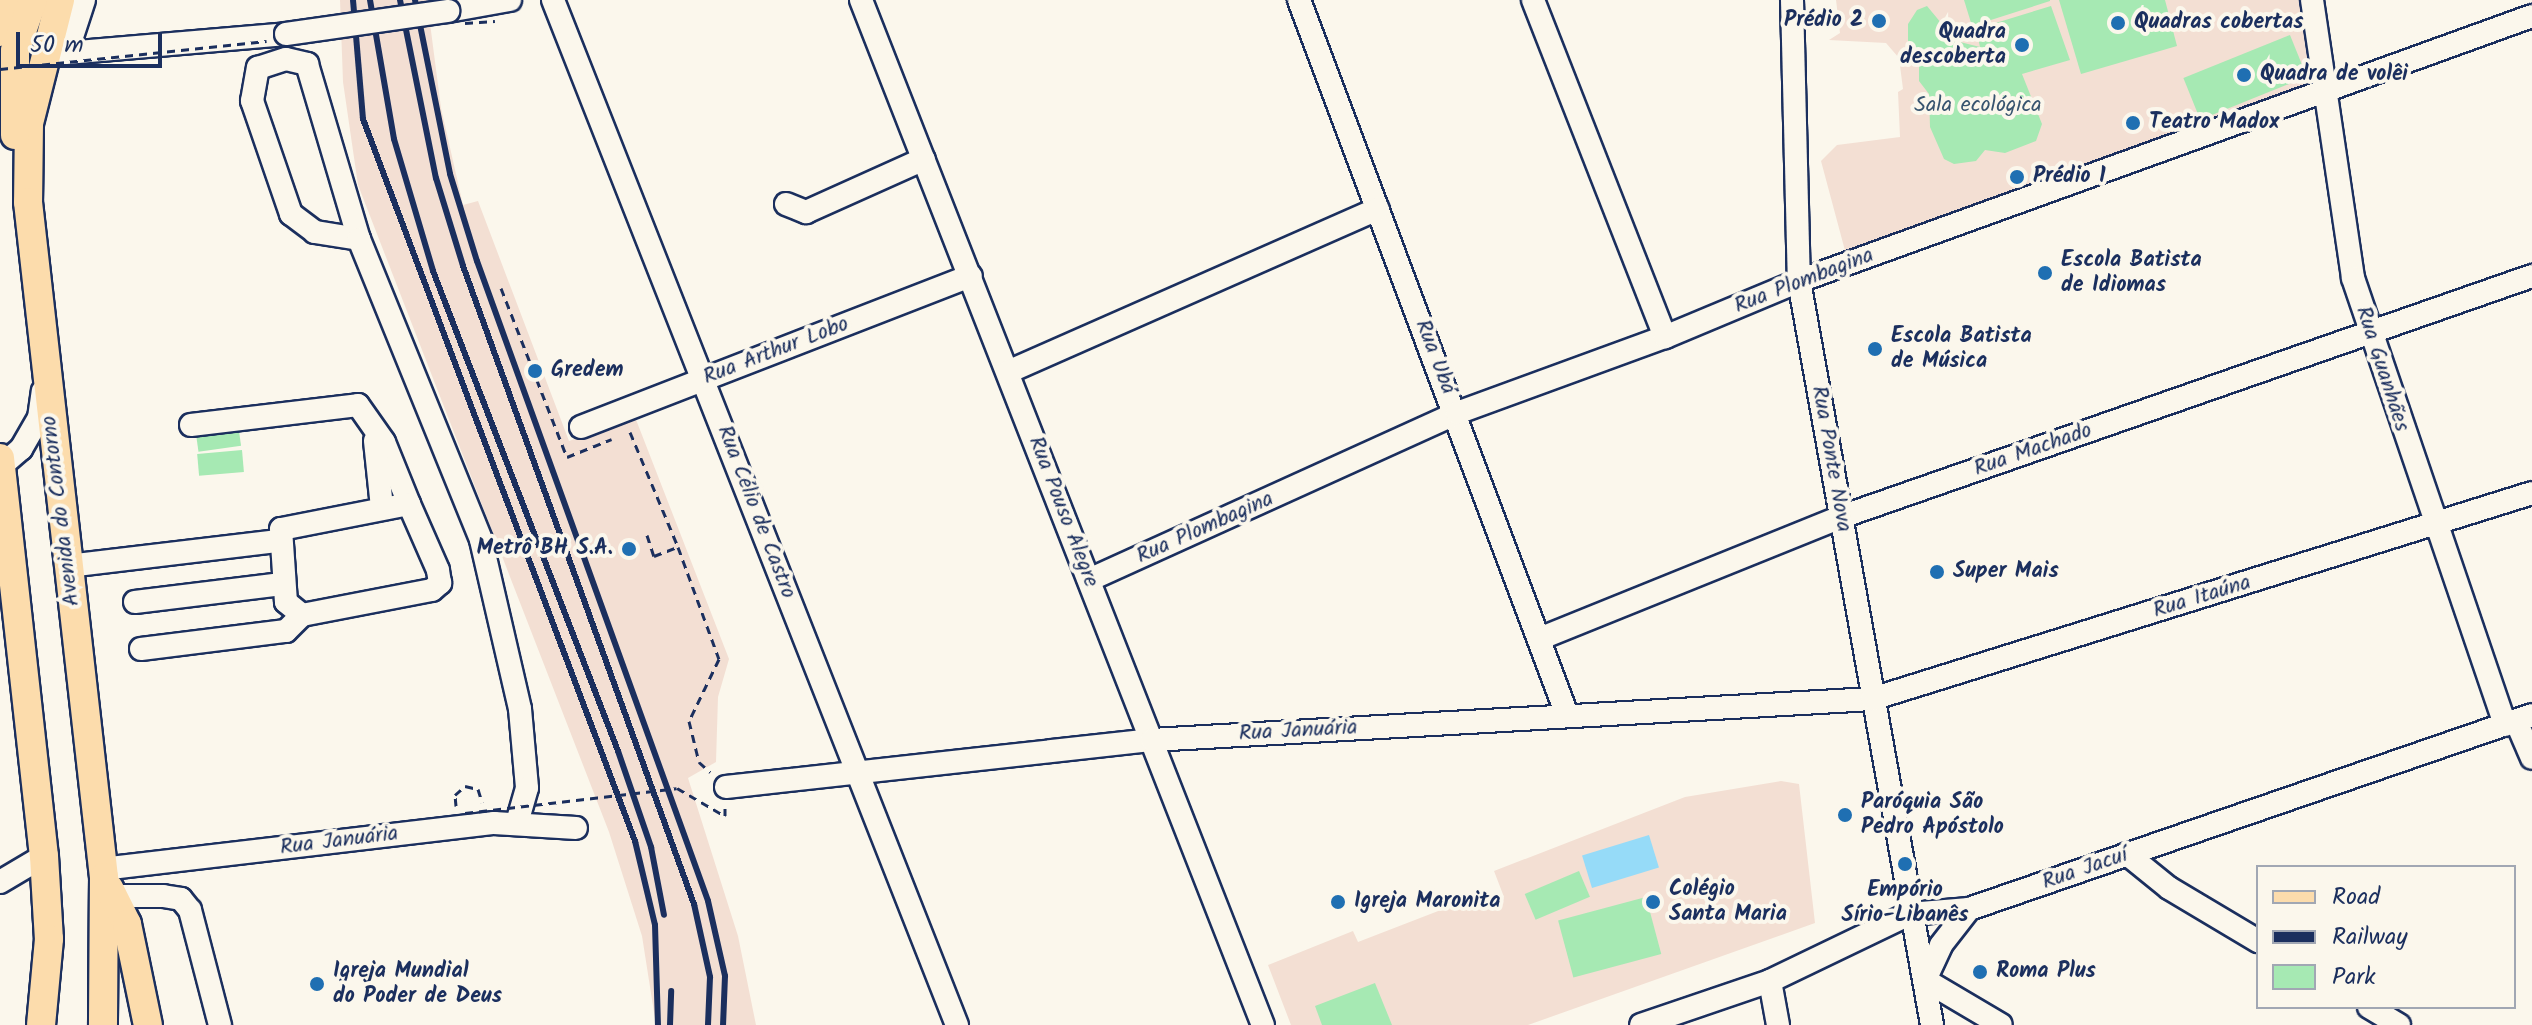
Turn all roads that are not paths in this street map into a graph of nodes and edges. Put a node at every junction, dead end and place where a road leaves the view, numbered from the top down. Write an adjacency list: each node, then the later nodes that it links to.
1 (11, 0): 13 (main road)
2 (33, 0): 17 (main road)
3 (60, 0): 14 (main road, Avenida do Contorno)
4 (84, 0): 14 (street)
5 (510, 0): 14 (street, bridge)
6 (553, 0): 27 (street, Rua Célio de Castro)
7 (861, 0): 16 (street, Rua Pouso Alegre)
8 (1299, 0): 19 (street, Rua Ubá)
9 (1533, 0): 25 (street)
10 (1792, 0): 23 (street, Rua Ponte Nova)
11 (2312, 0): 15 (street, Rua Guanhães)
12 (2532, 16): 15 (street, Rua Plombagina)
13 (0, 32)
14 (55, 53): 17 (main road, Avenida do Contorno)
15 (2324, 87): 23 (street, Rua Plombagina); 24 (street, Rua Guanhães)
16 (924, 159): 18 (street); 21 (street, Rua Pouso Alegre)
17 (28, 202): 28 (main road, Avenida do Contorno)
18 (786, 204)
19 (1378, 209): 26 (street); 29 (street, Rua Ubá)
20 (359, 239): 20 (street); 55 (street)
21 (971, 276): 26 (street, Rua Pouso Alegre); 27 (street, Rua Arthur Lobo)
22 (2532, 276): 24 (street, Rua Machado)
23 (1799, 281): 25 (street, Rua Plombagina); 38 (street, Rua Ponte Nova)
24 (2369, 334): 38 (street, Rua Machado); 39 (street, Rua Guanhães)
25 (1665, 337): 29 (street, Rua Plombagina)
26 (1008, 372): 42 (street, Rua Pouso Alegre)
27 (705, 378): 32 (street, Rua Arthur Lobo); 53 (street, Rua Célio de Castro)
28 (45, 381): 34 (street); 41 (main road, Avenida do Contorno)
29 (1457, 413): 42 (street, Rua Plombagina); 46 (street, Rua Ubá)
30 (373, 424): 31 (street); 36 (street); 37 (street)
31 (191, 425)
32 (581, 427)
33 (0, 458): 34 (main road)
34 (0, 467): 58 (main road)
35 (2532, 493): 39 (street, Rua Itaúna)
36 (409, 504): 37 (street); 45 (street)
37 (382, 508): 40 (street)
38 (1841, 517): 46 (street, Rua Machado); 48 (street, Rua Ponte Nova)
39 (2434, 526): 48 (street, Rua Itaúna); 50 (street, Rua Guanhães)
40 (279, 541): 41 (street); 43 (street)
41 (68, 566): 59 (main road, Avenida do Contorno)
42 (1089, 580): 51 (street, Rua Pouso Alegre)
43 (282, 584): 44 (street); 45 (street)
44 (135, 602)
45 (302, 615): 47 (street)
46 (1539, 639): 49 (street, Rua Ubá)
47 (141, 649)
48 (1872, 699): 49 (street, Rua Januária); 62 (street, Rua Ponte Nova)
49 (1567, 715): 51 (street, Rua Januária)
50 (2518, 720): 52 (street, Rua Guanhães); 57 (street, Rua Jacuí)
51 (1152, 740): 53 (street, Rua Januária); 73 (street, Rua Pouso Alegre)
52 (2532, 758)
53 (857, 774): 54 (street, Rua Januária); 72 (street, Rua Célio de Castro)
54 (726, 787)
55 (517, 822): 56 (street, Rua Januária); 59 (street, Rua Januária)
56 (576, 828)
57 (2127, 854): 61 (street, Rua Jacuí); 63 (street)
58 (44, 856): 60 (street); 68 (main road)
59 (106, 881): 69 (main road, Avenida do Contorno); 70 (main road); 71 (street)
60 (0, 882)
61 (1969, 909): 62 (street, Rua Jacuí); 64 (street)
62 (1909, 914): 64 (street, Rua Ponte Nova); 65 (street, Rua Jacuí)
63 (2256, 940)
64 (1925, 980): 75 (street, Rua Ponte Nova); 76 (street)
65 (1770, 981): 67 (street, Rua Jacuí); 74 (street)
66 (2372, 1009): 77 (street)
67 (1650, 1023)
68 (41, 1025)
69 (103, 1025)
70 (148, 1025)
71 (220, 1025)
72 (957, 1025)
73 (1263, 1025)
74 (1778, 1025)
75 (1932, 1025)
76 (2001, 1025)
77 (2399, 1025)

